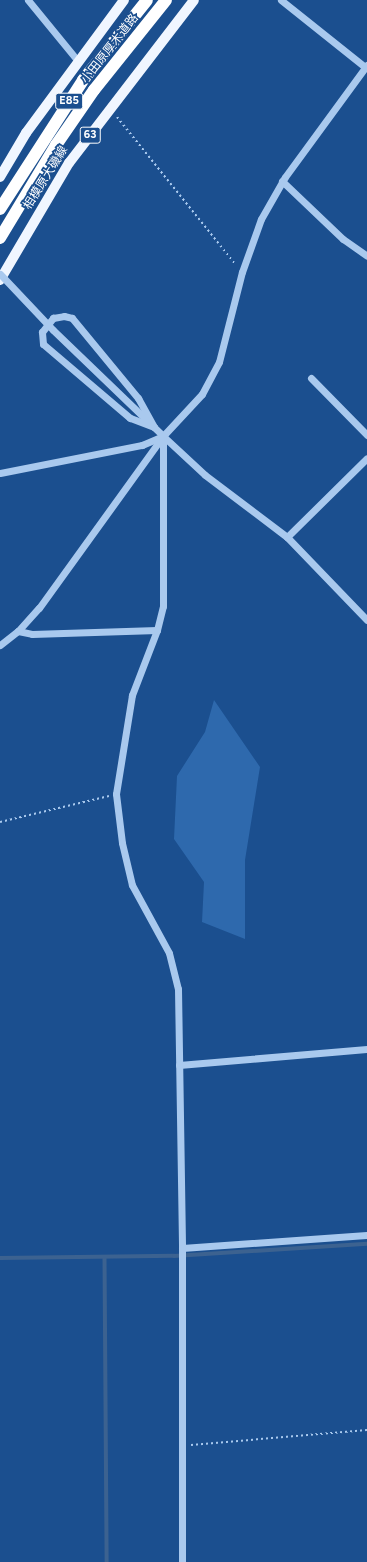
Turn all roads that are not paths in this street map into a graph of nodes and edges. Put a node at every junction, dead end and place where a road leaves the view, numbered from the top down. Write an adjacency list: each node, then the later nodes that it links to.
1 (28, 0): 7 (street)
2 (124, 0): 7 (main road)
3 (147, 0): 11 (highway, 小田原厚木道路 / E85)
4 (166, 0): 12 (highway, 小田原厚木道路 / E85)
5 (194, 0): 15 (main road, 相模原大磯線 / 63)
6 (281, 0): 8 (street)
7 (78, 61): 9 (main road)
8 (366, 66): 10 (street)
9 (0, 177)
10 (282, 182): 13 (street); 18 (street)
11 (0, 209)
12 (0, 238)
13 (367, 256)
14 (0, 274): 17 (street, bridge)
15 (0, 280)
16 (310, 378): 19 (street)
17 (154, 427): 17 (street); 18 (street)
18 (163, 436): 21 (street); 22 (street); 24 (street); 25 (street)
19 (367, 436)
20 (367, 458): 22 (street)
21 (0, 473)
22 (287, 537): 23 (street)
23 (367, 620)
24 (157, 630): 25 (street); 28 (street)
25 (18, 631): 26 (street)
26 (0, 645)
27 (367, 1049): 28 (street)
28 (179, 1065): 30 (street)
29 (367, 1236): 30 (street)
30 (182, 1248): 31 (street)
31 (182, 1562)

